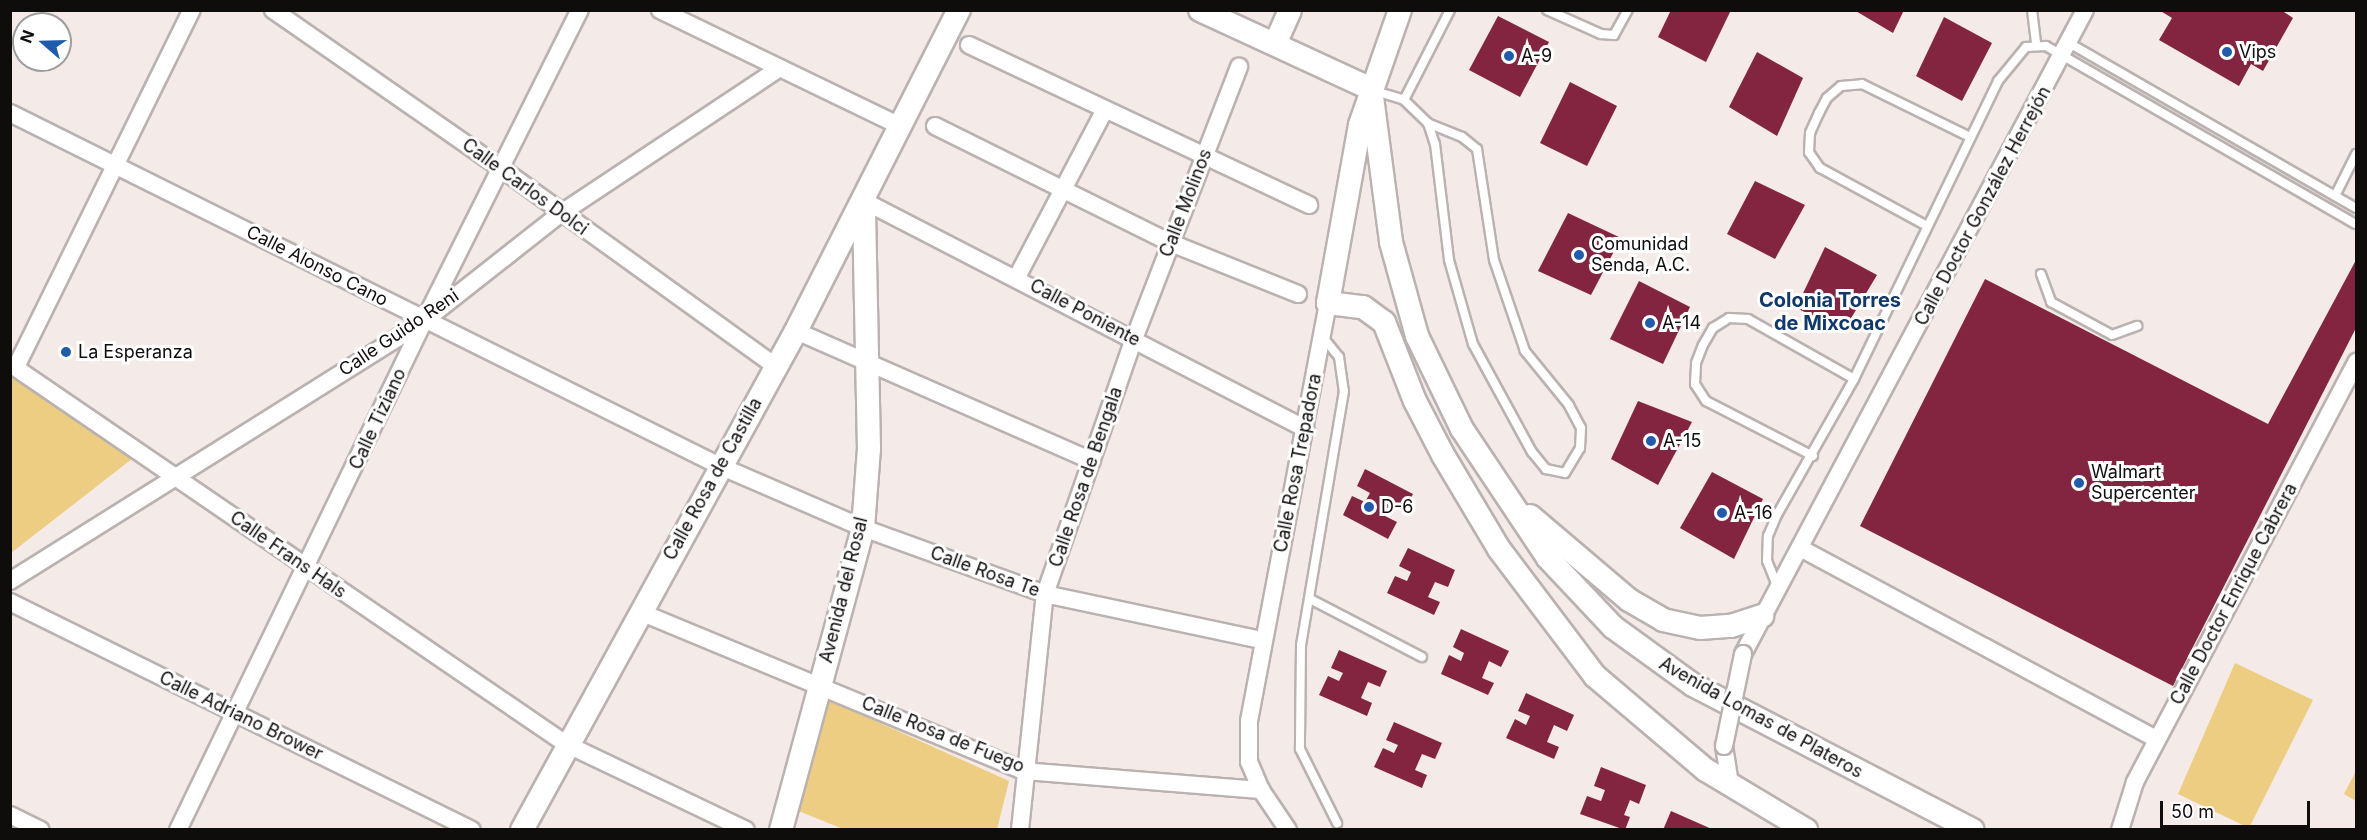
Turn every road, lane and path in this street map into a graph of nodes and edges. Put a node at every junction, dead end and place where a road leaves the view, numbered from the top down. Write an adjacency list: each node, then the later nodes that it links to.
1 (192, 10): 30 (street)
2 (273, 10): 31 (street, Calle Carlos Dolci)
3 (580, 10): 31 (street, Calle Tiziano)
4 (660, 10): 19 (street)
5 (959, 10): 26 (main road, Calle Rosa de Castilla)
6 (1200, 10): 14 (main road)
7 (1290, 10): 14 (main road)
8 (1450, 10): 21 (lane)
9 (1628, 10): 12 (lane)
10 (2032, 10): 15 (lane)
11 (2085, 10): 17 (street, Calle Doctor González Herrejón)
12 (1549, 11)
13 (1400, 15): 20 (main road)
14 (1275, 44): 20 (main road)
15 (2036, 44): 17 (lane); 27 (lane)
16 (969, 45): 22 (street)
17 (2065, 49): 33 (lane); 38 (lane); 62 (street, Calle Doctor González Herrejón)
18 (1239, 68): 29 (street, Calle Molinos)
19 (777, 70): 26 (street); 37 (street, Calle Guido Reni)
20 (1371, 89): 21 (lane); 44 (main road, Calle Rosa Trepadora); 60 (main road, Avenida Lomas de Plateros)
21 (1404, 100): 24 (lane)
22 (1104, 111): 29 (street); 32 (street)
23 (10, 113): 30 (street, Calle Alonso Cano)
24 (1428, 123): 24 (lane)
25 (936, 126): 32 (street)
26 (902, 127): 34 (main road, Calle Rosa de Castilla)
27 (1970, 137): 39 (lane); 39 (lane)
28 (2356, 154): 33 (lane)
29 (1204, 157): 35 (street); 40 (street, Calle Molinos)
30 (116, 164): 45 (street, Calle Alonso Cano); 52 (street)
31 (502, 169): 37 (street, Calle Carlos Dolci); 45 (street, Calle Tiziano)
32 (1062, 191): 40 (street); 42 (street)
33 (2335, 196): 36 (lane)
34 (864, 201): 42 (street, Calle Poniente); 47 (main road, Calle Rosa de Castilla); 50 (main road, Avenida del Rosal)
35 (1309, 205)
36 (2356, 208)
37 (560, 214): 45 (street, Calle Guido Reni); 53 (street, Calle Carlos Dolci)
38 (2356, 224)
39 (1927, 226): 54 (lane)
40 (1171, 243): 43 (street); 49 (street, Calle Molinos)
41 (2041, 274): 46 (lane)
42 (1017, 278): 49 (street, Calle Poniente)
43 (1298, 294)
44 (1328, 303): 48 (street, Calle Rosa Trepadora); 78 (main road)
45 (424, 321): 58 (street, Calle Alonso Cano); 59 (street, Calle Guido Reni); 63 (street, Calle Tiziano)
46 (2137, 326)
47 (796, 331): 50 (street); 53 (main road, Calle Rosa de Castilla)
48 (1322, 336): 55 (street, Calle Rosa Trepadora); 67 (lane)
49 (1134, 339): 55 (street, Calle Poniente); 57 (street, Calle Rosa de Bengala)
50 (865, 361): 57 (street); 61 (main road, Avenida del Rosal)
51 (2356, 362): 75 (street, Calle Doctor Enrique Cabrera)
52 (13, 365): 59 (street, Calle Frans Hals)
53 (776, 366): 58 (main road, Calle Rosa de Castilla)
54 (1854, 379): 56 (lane); 56 (lane)
55 (1305, 429): 71 (street, Calle Rosa Trepadora)
56 (1813, 456): 65 (lane)
57 (1092, 461): 66 (street, Calle Rosa de Bengala)
58 (720, 466): 61 (street, Calle Rosa Te); 69 (main road, Calle Rosa de Castilla)
59 (177, 477): 63 (street, Calle Frans Hals); 64 (street, Calle Guido Reni)
60 (1507, 496): 70 (main road); 91 (main road, Avenida Lomas de Plateros)
61 (863, 528): 66 (street, Calle Rosa Te); 73 (main road, Avenida del Rosal)
62 (1802, 549): 65 (street, Calle Doctor González Herrejón); 75 (street)
63 (307, 569): 74 (street, Calle Tiziano); 76 (street, Calle Frans Hals)
64 (10, 581)
65 (1778, 589): 70 (street, Calle Doctor González Herrejón)
66 (1045, 594): 71 (street, Calle Rosa Te); 77 (street, Calle Rosa de Bengala)
67 (1310, 599): 72 (lane); 81 (lane)
68 (10, 602): 74 (street, Calle Adriano Brower)
69 (640, 612): 73 (street, Calle Rosa de Fuego); 76 (main road, Calle Rosa de Castilla)
70 (1762, 616): 78 (street, Calle Doctor González Herrejón, bridge)
71 (1262, 640): 79 (street, Calle Rosa Trepadora)
72 (1422, 657)
73 (820, 683): 77 (street, Calle Rosa de Fuego); 87 (main road, Avenida del Rosal)
74 (235, 713): 83 (street, Calle Tiziano); 84 (street, Calle Adriano Brower)
75 (2157, 739): 92 (street, Calle Doctor Enrique Cabrera)
76 (566, 744): 85 (main road, Calle Rosa de Castilla); 86 (street, Calle Frans Hals)
77 (1024, 771): 79 (street, Calle Rosa de Fuego); 88 (street, Calle Rosa de Bengala)
78 (1730, 784): 90 (main road)
79 (1261, 790): 89 (street, Calle Rosa Trepadora)
80 (10, 815): 82 (street)
81 (1337, 823)
82 (41, 830)
83 (178, 830)
84 (472, 830)
85 (522, 830)
86 (746, 830)
87 (781, 830)
88 (1020, 830)
89 (1288, 830)
90 (1806, 830)
91 (1973, 830)
92 (2120, 830)

